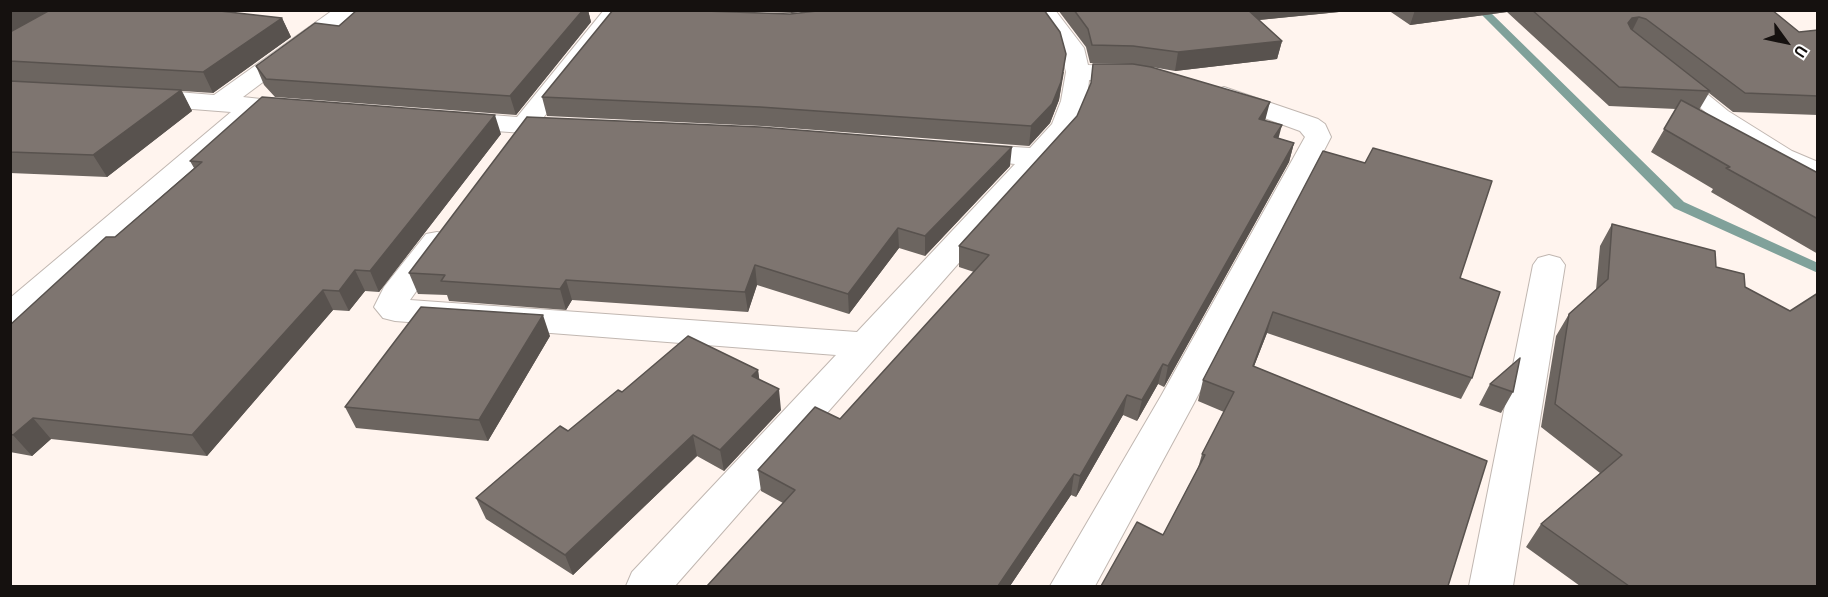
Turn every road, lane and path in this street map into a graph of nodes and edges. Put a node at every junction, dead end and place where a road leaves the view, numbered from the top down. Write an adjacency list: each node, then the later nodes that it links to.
1 (348, 10): 9 (street)
2 (1043, 10): 5 (street)
3 (620, 15): 13 (street)
4 (1662, 67): 18 (lane)
5 (1078, 72): 6 (street); 17 (street)
6 (1157, 77)
7 (1197, 87): 24 (street)
8 (114, 96): 9 (street)
9 (219, 103): 10 (street)
10 (253, 105): 11 (street); 21 (street)
11 (324, 111)
12 (430, 118): 13 (street)
13 (524, 125): 14 (street); 16 (street)
14 (560, 126)
15 (941, 150): 17 (street)
16 (503, 153)
17 (1037, 157): 22 (street)
18 (1818, 170)
19 (453, 219): 22 (street)
20 (1549, 265): 25 (street)
21 (10, 317)
22 (867, 345): 23 (street)
23 (648, 586)
24 (1072, 586)
25 (1491, 586)

